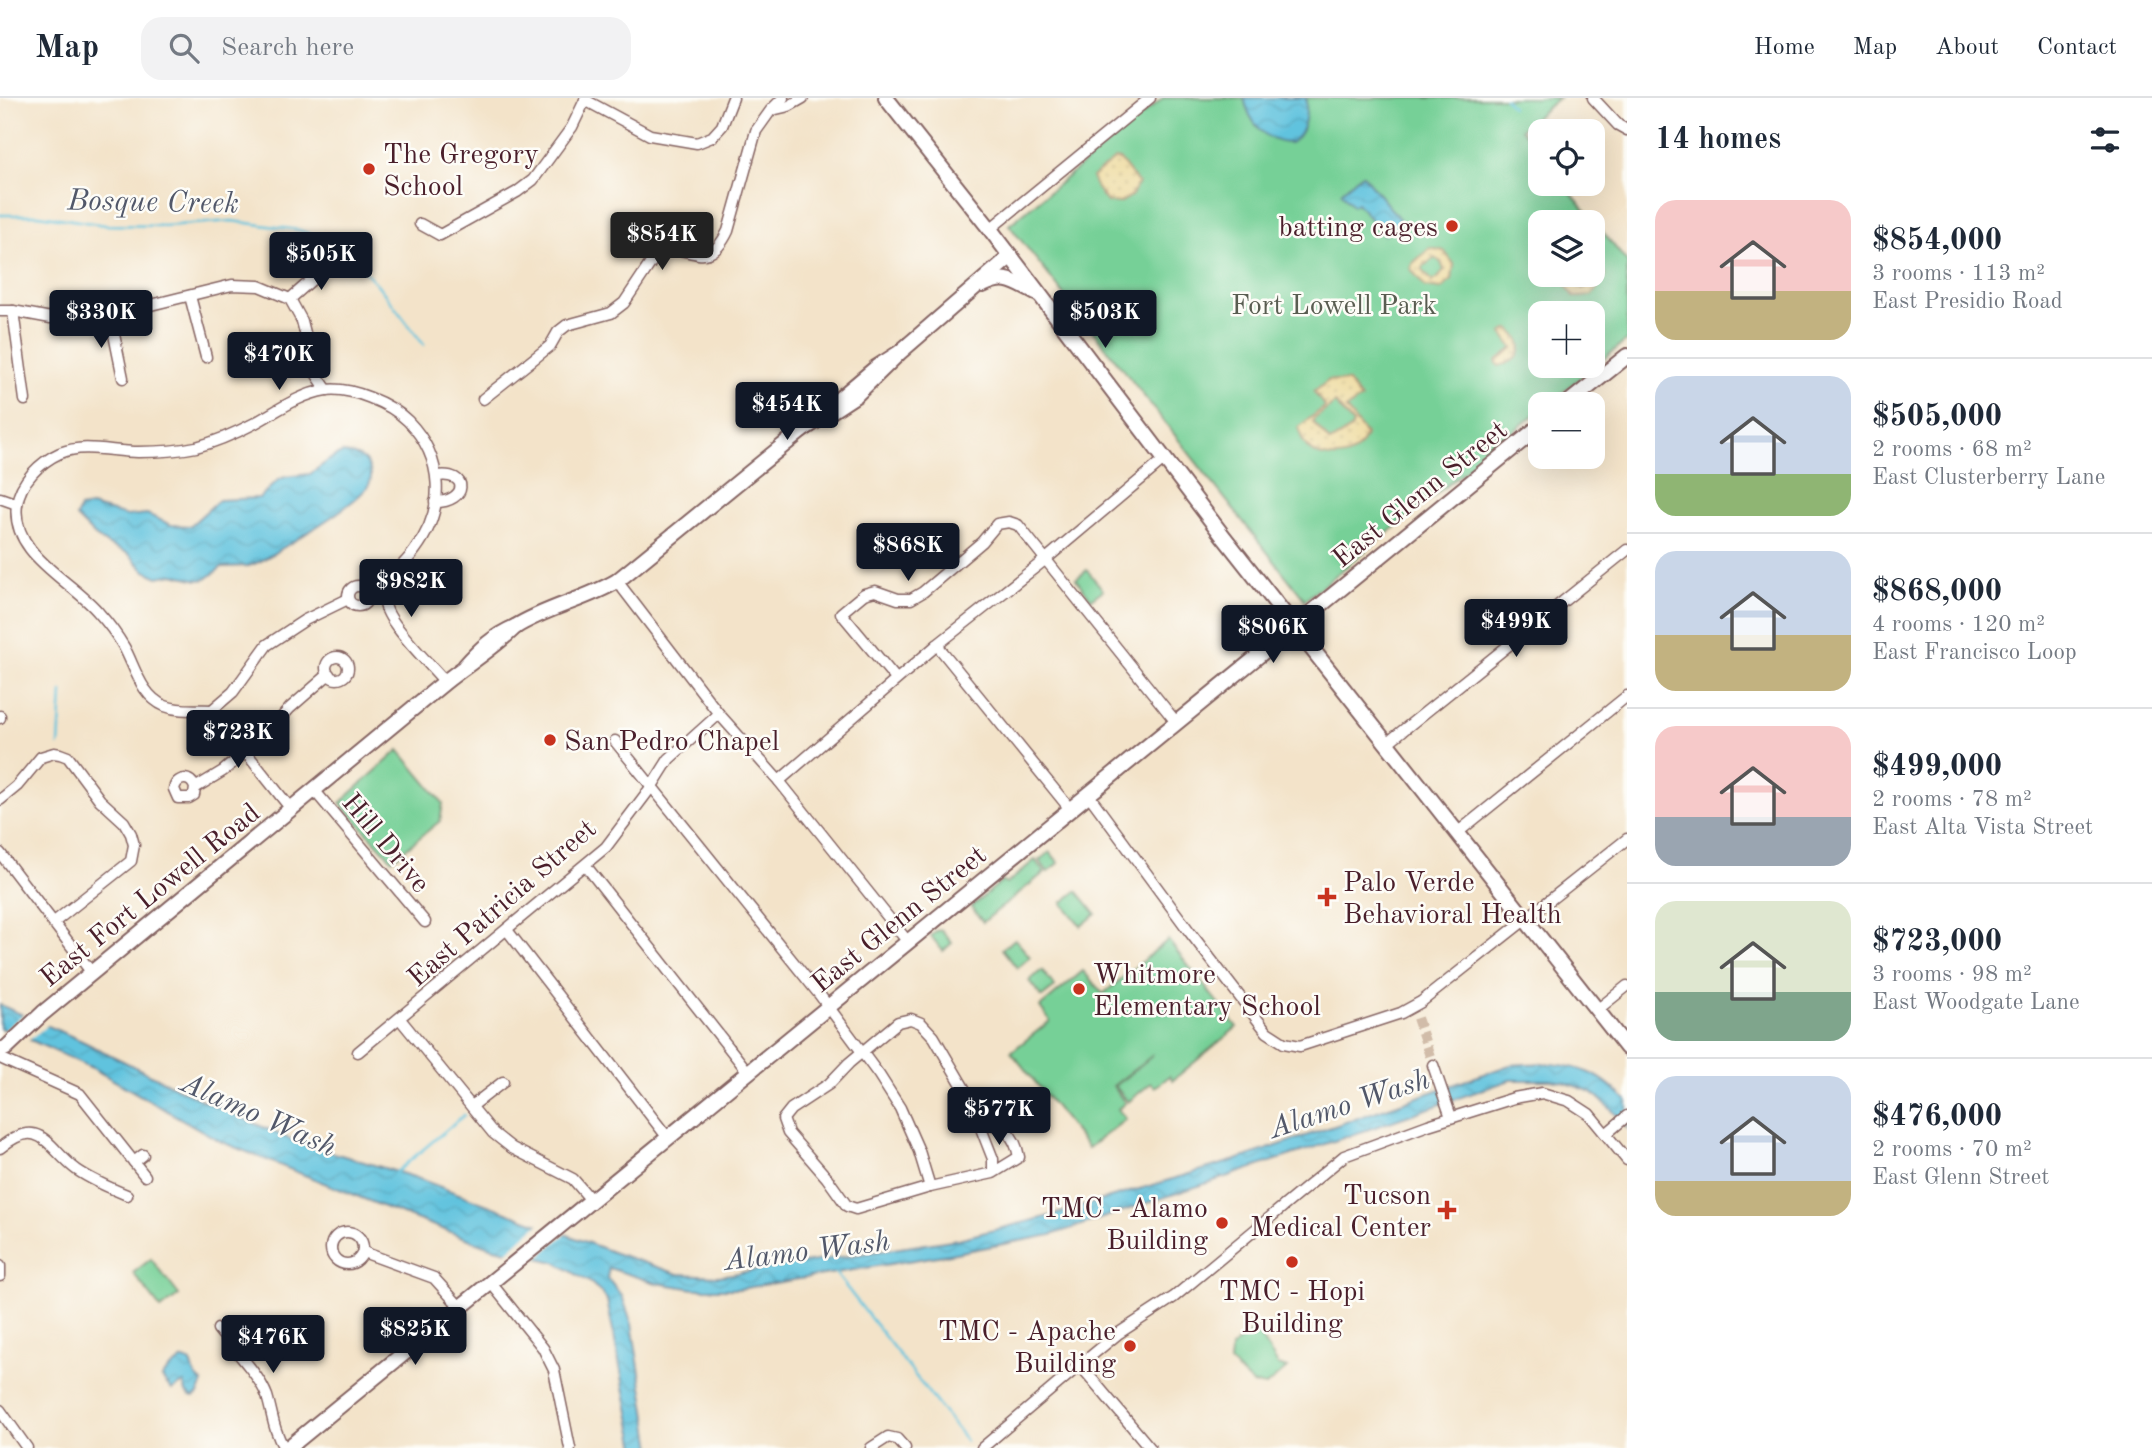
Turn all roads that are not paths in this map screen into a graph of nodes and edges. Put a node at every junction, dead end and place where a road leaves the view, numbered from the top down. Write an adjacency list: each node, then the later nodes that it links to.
1 (733, 98): 7 (street)
2 (783, 98): 8 (street)
3 (803, 98): 8 (street)
4 (886, 98): 11 (street)
5 (1150, 98): 11 (street)
6 (1593, 98): 9 (street)
7 (585, 99): 10 (street)
8 (771, 110): 26 (street)
9 (1627, 130)
10 (420, 224)
11 (990, 229): 12 (street)
12 (1011, 256): 14 (street, East Fort Lowell Road); 16 (street)
13 (332, 262): 17 (street)
14 (969, 292): 16 (street); 36 (street, East Fort Lowell Road)
15 (190, 296): 17 (street); 20 (street); 22 (street)
16 (1042, 296): 29 (street)
17 (290, 299): 24 (street)
18 (0, 312): 19 (street)
19 (13, 312): 20 (street); 27 (street)
20 (110, 315): 23 (street)
21 (1627, 356): 25 (street)
22 (206, 357)
23 (123, 378)
24 (327, 390): 30 (street); 33 (street)
25 (1582, 392)
26 (483, 399)
27 (25, 400)
28 (1528, 436): 38 (street, East Glenn Street)
29 (1165, 459): 35 (street); 38 (street)
30 (436, 476): 32 (street); 32 (street)
31 (0, 498): 33 (street)
32 (435, 502): 42 (street)
33 (17, 504): 44 (street)
34 (1627, 550): 48 (street)
35 (1046, 559): 39 (street); 41 (street); 46 (street)
36 (617, 581): 42 (street, East Fort Lowell Road); 45 (street)
37 (348, 599): 44 (street)
38 (1294, 626): 46 (street, East Glenn Street); 48 (street)
39 (937, 645): 41 (street); 57 (street)
40 (328, 674): 49 (street)
41 (896, 679): 50 (street)
42 (445, 682): 53 (street, East Fort Lowell Road)
43 (1627, 696): 58 (street)
44 (212, 710): 49 (street)
45 (719, 714): 50 (street); 51 (street, East Patricia Street)
46 (1176, 722): 54 (street, East Glenn Street)
47 (615, 741): 51 (street)
48 (1386, 744): 58 (street)
49 (244, 753): 52 (street); 56 (street)
50 (779, 781): 66 (street)
51 (652, 786): 61 (street, East Patricia Street); 69 (street)
52 (195, 788)
53 (314, 790): 56 (street, East Fort Lowell Road); 63 (street, Hill Drive)
54 (1088, 794): 57 (street, East Glenn Street); 70 (street)
55 (0, 800): 64 (street)
56 (290, 809): 67 (street, East Fort Lowell Road)
57 (1070, 809): 66 (street, East Glenn Street)
58 (1457, 833): 62 (street)
59 (1627, 839): 62 (street)
60 (0, 853): 64 (street)
61 (586, 866): 65 (street, East Patricia Street); 80 (street)
62 (1525, 920): 70 (street); 71 (street)
63 (425, 922)
64 (53, 923): 67 (street)
65 (507, 930): 73 (street, East Patricia Street); 87 (street)
66 (908, 942): 69 (street, East Glenn Street)
67 (92, 973): 74 (street, East Fort Lowell Road)
68 (1627, 986): 71 (street)
69 (828, 1006): 76 (street); 80 (street, East Glenn Street)
70 (1413, 1006): 72 (street)
71 (1597, 1010): 75 (street)
72 (1417, 1018)
73 (400, 1019): 77 (street, East Patricia Street); 82 (street)
74 (7, 1043)
75 (1627, 1048)
76 (862, 1051): 85 (street); 94 (street); 94 (street)
77 (358, 1052)
78 (0, 1058): 91 (street)
79 (1433, 1065): 83 (street)
80 (748, 1072): 87 (street, East Glenn Street)
81 (503, 1082): 82 (street)
82 (472, 1106): 96 (street)
83 (1449, 1113): 86 (street); 103 (street)
84 (1624, 1119): 86 (street)
85 (980, 1124): 92 (street); 92 (street)
86 (1606, 1133): 90 (street)
87 (668, 1138): 96 (street, East Glenn Street)
88 (0, 1148): 95 (street)
89 (143, 1155): 91 (street)
90 (1627, 1160)
91 (134, 1163): 93 (street)
92 (993, 1173): 94 (street)
93 (145, 1176)
94 (930, 1187)
95 (127, 1195)
96 (592, 1200): 100 (street, East Glenn Street)
97 (363, 1252): 101 (street)
98 (0, 1266): 99 (street)
99 (0, 1276)
100 (491, 1283): 101 (street, East Glenn Street); 107 (street)
101 (461, 1308): 106 (street, East Glenn Street)
102 (218, 1329): 106 (street)
103 (1080, 1365): 110 (street); 111 (street)
104 (0, 1410): 105 (street)
105 (27, 1448)
106 (286, 1448)
107 (570, 1448)
108 (871, 1448): 109 (street)
109 (905, 1448)
110 (982, 1448)
111 (1150, 1448)

